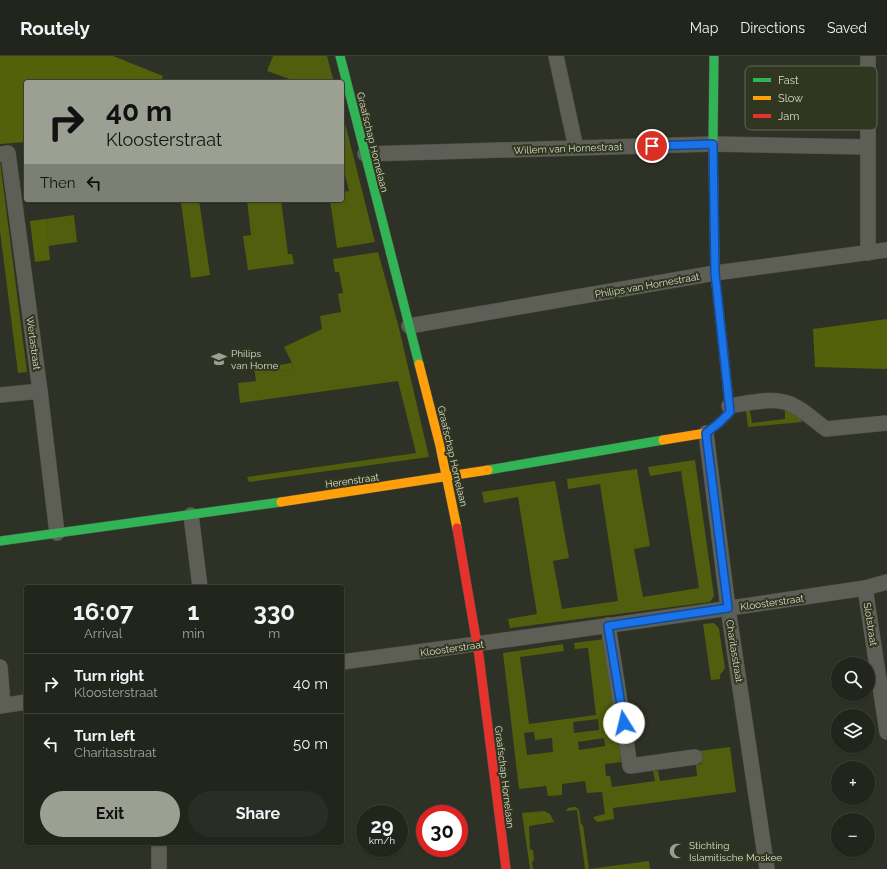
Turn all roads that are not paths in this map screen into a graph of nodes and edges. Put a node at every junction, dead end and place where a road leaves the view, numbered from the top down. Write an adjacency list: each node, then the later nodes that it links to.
1 (340, 56): 9 (street, Graafschap Hornelaan)
2 (556, 56): 6 (street)
3 (714, 56): 5 (street)
4 (868, 130): 7 (street)
5 (713, 144): 6 (street, Willem van Hornestraat); 7 (street, Willem van Hornestraat); 12 (street)
6 (576, 148): 9 (street, Willem van Hornestraat)
7 (868, 148): 11 (street)
8 (4, 154): 14 (street, Wertastraat)
9 (365, 154): 13 (street, Graafschap Hornelaan)
10 (887, 250): 11 (street, Philips van Hornestraat)
11 (868, 253): 12 (street, Philips van Hornestraat)
12 (715, 273): 13 (street, Philips van Hornestraat); 16 (street)
13 (409, 326): 19 (street, Graafschap Hornelaan)
14 (40, 391): 15 (street); 21 (street, Wertastraat)
15 (0, 395)
16 (729, 406): 17 (street); 18 (street)
17 (887, 424)
18 (706, 433): 19 (street, Herenstraat); 26 (street, Charitasstraat)
19 (447, 477): 20 (street, Herenstraat); 28 (street, Graafschap Hornelaan)
20 (191, 515): 21 (street, Herenstraat); 24 (street)
21 (57, 533): 22 (street, Herenstraat)
22 (0, 541)
23 (887, 582): 25 (street, Kloosterstraat)
24 (200, 585)
25 (865, 588): 26 (street, Kloosterstraat); 33 (street, Slotstraat)
26 (728, 608): 27 (street, Kloosterstraat); 38 (street, Charitasstraat)
27 (608, 626): 28 (street, Kloosterstraat); 34 (street)
28 (478, 645): 29 (street, Kloosterstraat); 37 (street, Graafschap Hornelaan)
29 (344, 662)
30 (0, 667): 32 (street)
31 (24, 702): 32 (street)
32 (2, 705)
33 (887, 732)
34 (695, 757)
35 (159, 845): 36 (street)
36 (159, 869)
37 (506, 869)
38 (767, 869)

